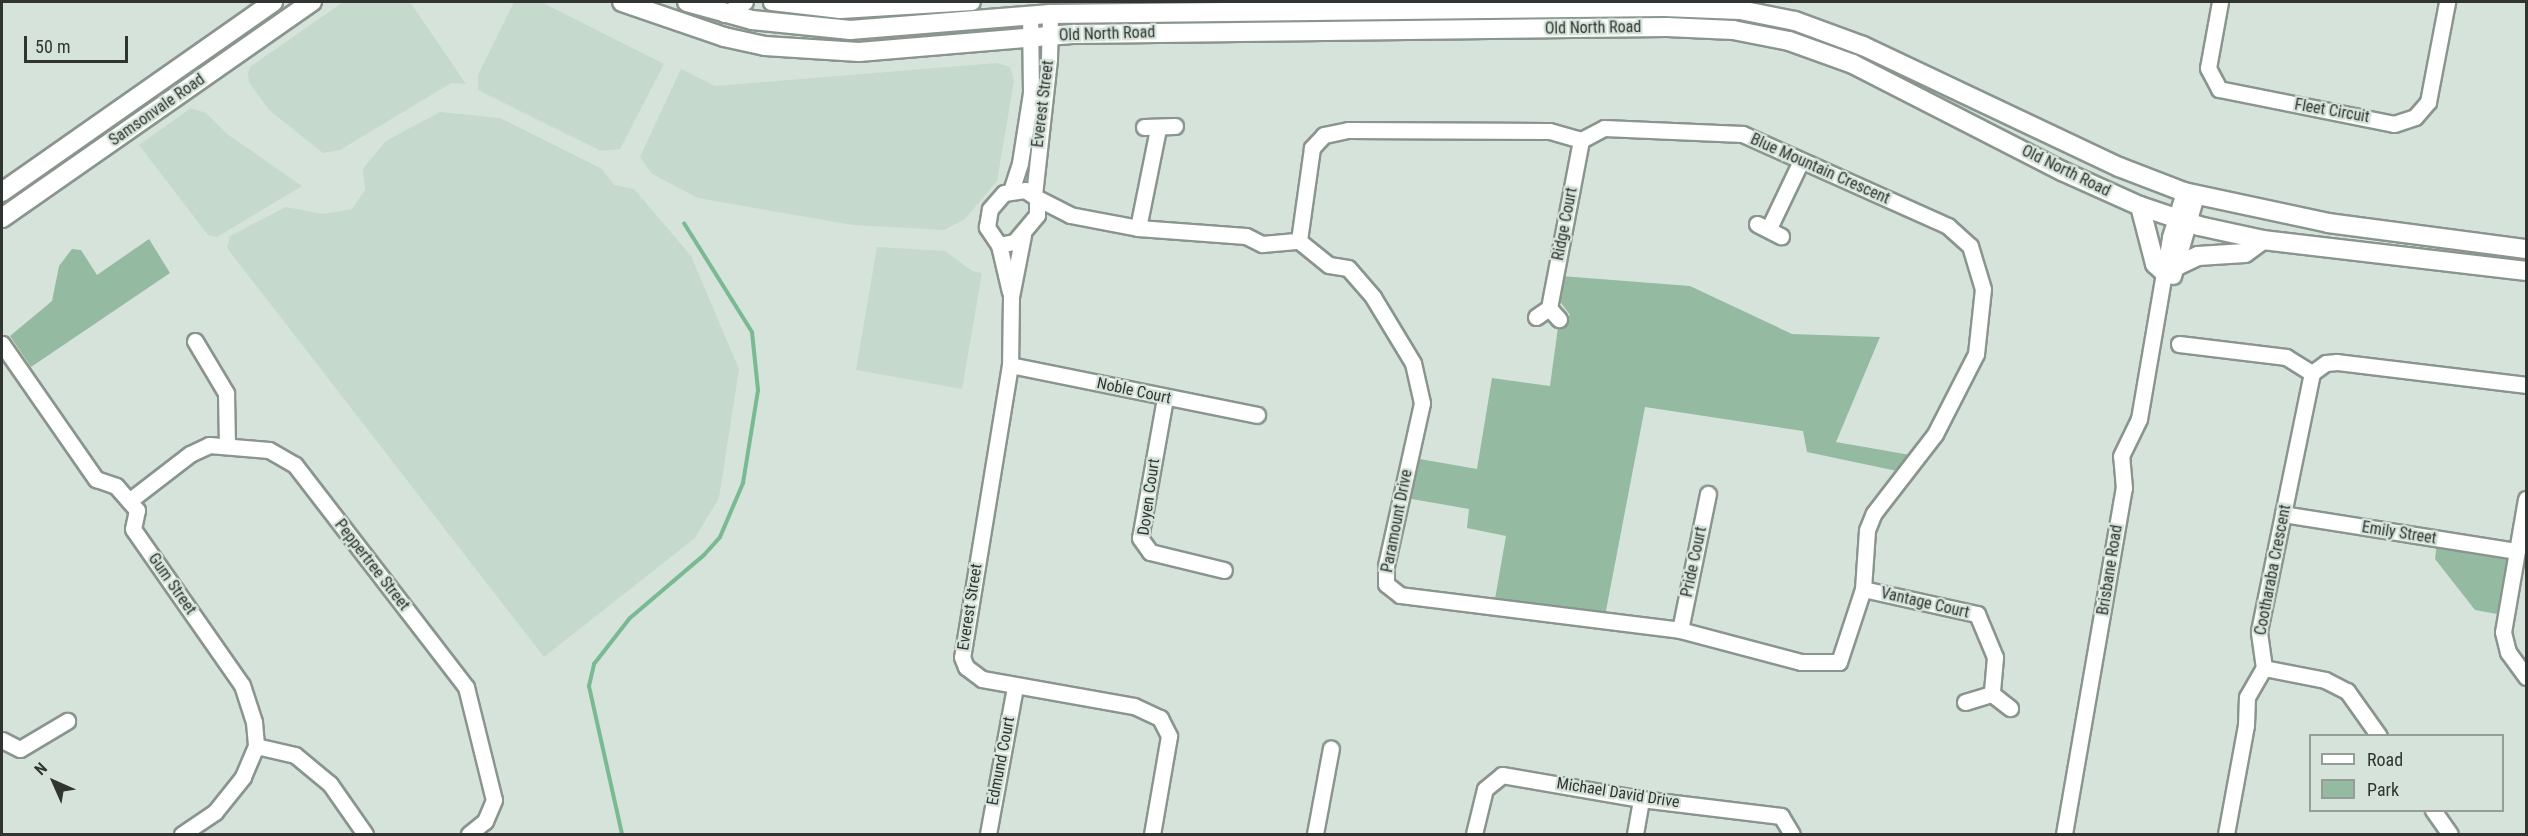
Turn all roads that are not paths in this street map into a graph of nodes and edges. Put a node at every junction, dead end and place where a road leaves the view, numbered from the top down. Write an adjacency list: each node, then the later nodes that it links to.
1 (273, 2): 22 (main road, Samsonvale Road)
2 (312, 2): 27 (main road, Samsonvale Road)
3 (622, 2): 17 (main road, Old North Road)
4 (687, 2): 13 (main road, Old North Road)
5 (746, 2): 13 (street)
6 (771, 2): 7 (street)
7 (972, 2)
8 (2220, 2): 9 (street, Fleet Circuit)
9 (2447, 2)
10 (1661, 4): 11 (main road, Old North Road); 14 (main road, Old North Road)
11 (1714, 5): 12 (main road, Old North Road)
12 (1767, 9): 23 (main road, Old North Road)
13 (724, 14): 15 (main road, Old North Road)
14 (1050, 14): 15 (main road, Old North Road); 16 (street, Everest Street)
15 (1030, 15): 17 (street, Everest Street)
16 (1050, 36): 17 (main road, Old North Road); 24 (street, Everest Street); 25 (main road, Old North Road)
17 (1031, 38): 21 (street, Everest Street)
18 (1175, 126): 30 (street)
19 (1581, 140): 20 (street, Blue Mountain Crescent); 34 (street); 40 (street, Ridge Court)
20 (1801, 161): 31 (street); 56 (street, Blue Mountain Crescent)
21 (1011, 191): 24 (street); 35 (street, Everest Street)
22 (2, 192)
23 (2190, 194): 29 (street, Brisbane Road); 36 (main road, Old North Road)
24 (1036, 196): 26 (street); 28 (street, Everest Street)
25 (2140, 206): 29 (main road, Old North Road); 37 (main road)
26 (1070, 215): 28 (street); 30 (street)
27 (2, 219)
28 (1035, 219): 32 (street, Everest Street)
29 (2181, 220): 33 (main road, Old North Road); 37 (street, Brisbane Road)
30 (1138, 228): 34 (street)
31 (1769, 229)
32 (1023, 235): 35 (street); 39 (street, Everest Street)
33 (2263, 240): 37 (main road); 38 (main road, Old North Road)
34 (1299, 241): 57 (street, Paramount Drive)
35 (999, 245): 39 (street, Everest Street)
36 (2526, 249)
37 (2170, 270): 80 (street, Brisbane Road)
38 (2526, 272)
39 (1011, 297): 44 (street, Everest Street)
40 (1548, 315)
41 (195, 340): 49 (street)
42 (2, 344): 52 (street)
43 (2179, 344): 45 (street)
44 (1010, 365): 47 (street, Noble Court); 60 (street, Everest Street)
45 (2312, 373): 46 (street); 53 (street, Cootharaba Crescent)
46 (2526, 385)
47 (1165, 398): 48 (street, Noble Court); 55 (street, Doyen Court)
48 (1257, 415)
49 (227, 447): 52 (street, Peppertree Street); 71 (street, Peppertree Street)
50 (1708, 494): 57 (street, Pride Court)
51 (2526, 499): 54 (street)
52 (129, 501): 67 (street, Gum Street)
53 (2283, 514): 54 (street, Emily Street); 58 (street, Cootharaba Crescent)
54 (2516, 551): 59 (street)
55 (1224, 570)
56 (1863, 589): 57 (street, Paramount Drive); 61 (street, Vantage Court)
57 (1680, 630)
58 (2264, 668): 65 (street); 81 (street)
59 (2526, 677)
60 (1015, 687): 74 (street, Edmund Court); 75 (street, Everest Street)
61 (1992, 694): 62 (street); 63 (street)
62 (1965, 702)
63 (2010, 708)
64 (67, 721): 66 (street)
65 (2378, 734)
66 (2, 740)
67 (255, 746): 72 (street, Gum Street); 73 (street)
68 (1331, 748): 76 (street)
69 (1641, 799): 77 (street, Michael David Drive); 78 (street); 79 (street, Michael David Drive)
70 (2434, 812): 82 (street)
71 (473, 833)
72 (182, 834)
73 (365, 834)
74 (988, 834)
75 (1152, 834)
76 (1315, 834)
77 (1474, 834)
78 (1635, 834)
79 (1792, 834)
80 (2064, 834)
81 (2226, 834)
82 (2450, 834)

